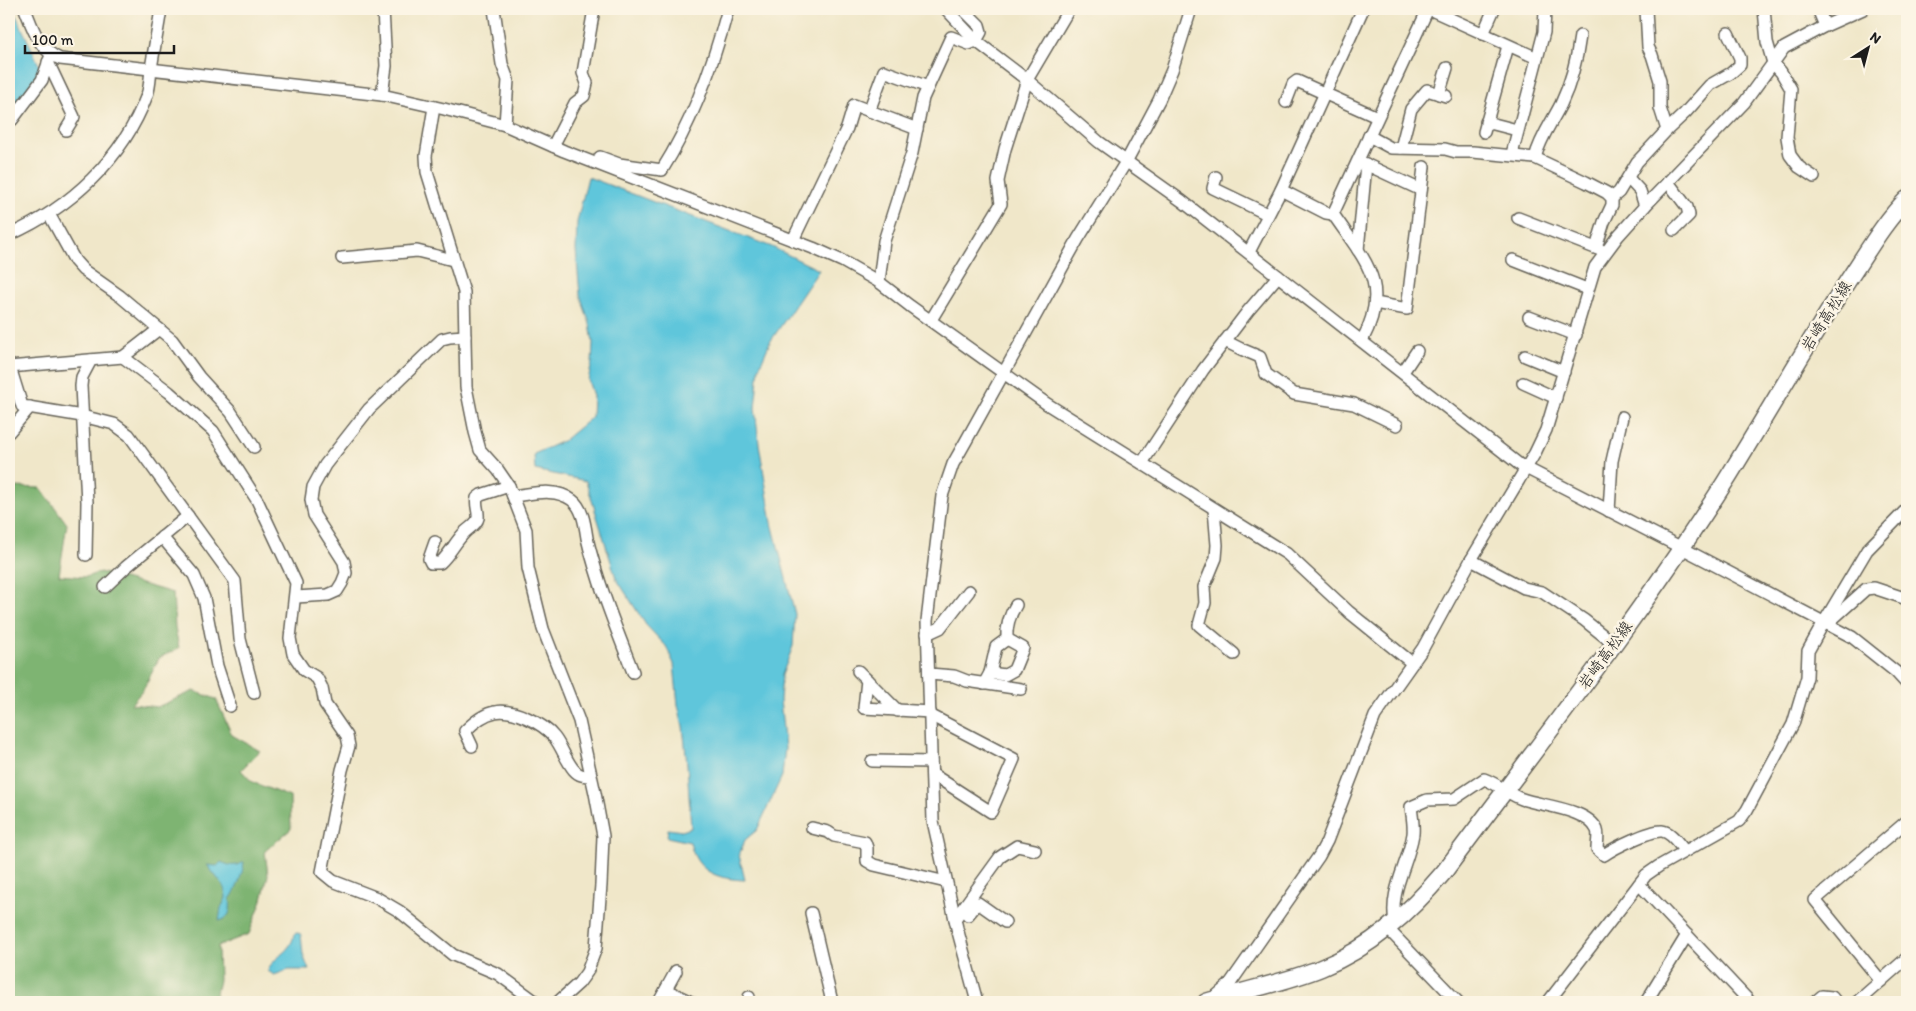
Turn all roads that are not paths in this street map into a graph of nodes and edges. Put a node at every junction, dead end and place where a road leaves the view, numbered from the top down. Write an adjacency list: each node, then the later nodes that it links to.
1 (24, 9): 25 (street)
2 (161, 9): 29 (street)
3 (383, 9): 33 (street)
4 (494, 9): 39 (street)
5 (594, 9): 45 (street)
6 (728, 9): 47 (street)
7 (946, 9): 23 (street)
8 (963, 9): 23 (street)
9 (1069, 9): 30 (street)
10 (1191, 9): 50 (street)
11 (1363, 9): 32 (street)
12 (1428, 9): 21 (street); 37 (street)
13 (1494, 9): 21 (street)
14 (1545, 9): 26 (street)
15 (1646, 9): 43 (street)
16 (1764, 9): 27 (street)
17 (1818, 9): 19 (street)
18 (1862, 9): 19 (street)
19 (1825, 26): 27 (street)
20 (1728, 33): 43 (street)
21 (1483, 34): 24 (street)
22 (1580, 36): 49 (street)
23 (976, 41): 30 (street); 31 (street)
24 (1508, 46): 26 (street); 42 (street)
25 (49, 58): 29 (street); 38 (street); 41 (street)
26 (1537, 58): 42 (street)
27 (1773, 63): 54 (street); 56 (street)
28 (1447, 68): 46 (street)
29 (151, 69): 33 (street); 62 (street)
30 (1027, 80): 50 (street); 80 (street)
31 (928, 87): 36 (street); 40 (street)
32 (1324, 93): 34 (street); 37 (street); 57 (street)
33 (382, 95): 35 (street)
34 (1286, 102)
35 (434, 107): 39 (street); 73 (street)
36 (869, 111): 40 (street); 68 (street)
37 (1377, 117): 44 (street)
38 (12, 120)
39 (505, 125): 45 (street)
40 (917, 129): 76 (street)
41 (66, 130)
42 (1517, 130): 48 (street)
43 (1667, 130): 55 (street)
44 (1368, 136): 46 (street); 51 (street)
45 (553, 146): 47 (street)
46 (1402, 148): 48 (street)
47 (564, 151): 68 (street)
48 (1512, 154): 49 (street)
49 (1535, 158): 59 (street)
50 (1126, 162): 71 (street); 93 (street)
51 (1362, 162): 58 (street); 64 (street); 69 (street)
52 (1424, 167): 58 (street)
53 (1216, 177): 63 (street)
54 (1814, 177)
55 (1628, 178): 59 (street); 61 (street)
56 (1668, 182): 61 (street); 66 (street)
57 (1281, 190): 63 (street); 64 (street)
58 (1421, 190): 78 (street)
59 (1612, 198): 70 (street)
60 (1907, 199): 111 (main road, 岩崎高松線)
61 (1645, 206): 70 (street)
62 (49, 214): 67 (street); 81 (street)
63 (1267, 214): 71 (street)
64 (1333, 214): 69 (street)
65 (1518, 218): 70 (street)
66 (1674, 230)
67 (9, 235)
68 (793, 240): 76 (street)
69 (1358, 250): 78 (street)
70 (1600, 250): 77 (street)
71 (1248, 252): 75 (street)
72 (342, 258): 73 (street)
73 (453, 260): 83 (street)
74 (1513, 260): 77 (street)
75 (1278, 276): 84 (street); 85 (street)
76 (879, 282): 80 (street)
77 (1587, 288): 82 (street)
78 (1375, 303): 85 (street)
79 (1529, 317): 82 (street)
80 (931, 320): 93 (street)
81 (159, 330): 88 (street); 101 (street)
82 (1576, 335): 92 (street)
83 (465, 336): 104 (street); 116 (street)
84 (1226, 341): 99 (street); 102 (street)
85 (1362, 341): 91 (street)
86 (1417, 351): 91 (street)
87 (1525, 356): 92 (street)
88 (123, 357): 89 (street); 116 (street)
89 (91, 360): 90 (street); 97 (street)
90 (9, 367): 96 (street)
91 (1403, 372): 103 (street)
92 (1564, 372): 95 (street)
93 (1003, 374): 102 (street); 120 (street)
94 (1523, 383): 95 (street)
95 (1556, 398): 103 (street)
96 (30, 407): 97 (street); 100 (street)
97 (82, 416): 108 (street); 112 (street)
98 (1622, 417): 107 (street)
99 (1397, 425)
100 (9, 432)
101 (254, 446)
102 (1142, 463): 105 (street)
103 (1526, 468): 107 (street); 113 (street)
104 (511, 491): 110 (street); 126 (street); 140 (street)
105 (1214, 508): 123 (street); 124 (street)
106 (1907, 509): 119 (street)
107 (1609, 511): 111 (street)
108 (188, 516): 109 (street); 132 (street)
109 (162, 537): 114 (street); 133 (street)
110 (435, 542)
111 (1682, 548): 119 (street); 122 (main road, 岩崎高松線)
112 (86, 555)
113 (1471, 560): 122 (street); 124 (street)
114 (105, 587)
115 (969, 591): 120 (street)
116 (296, 597): 157 (street)
117 (1907, 600): 119 (street)
118 (1016, 605): 121 (street)
119 (1826, 623): 130 (street); 145 (street)
120 (927, 634): 127 (street)
121 (1006, 639): 128 (street); 128 (street)
122 (1614, 644): 141 (main road, 岩崎高松線)
123 (1234, 654)
124 (1412, 664): 163 (street)
125 (858, 671): 129 (street)
126 (633, 672)
127 (929, 674): 128 (street); 135 (street)
128 (987, 678): 131 (street)
129 (866, 680): 134 (street); 134 (street)
130 (1907, 684)
131 (1020, 689)
132 (254, 693)
133 (230, 706)
134 (898, 711): 135 (street)
135 (930, 714): 138 (street); 139 (street)
136 (472, 746): 140 (street)
137 (872, 761): 138 (street)
138 (932, 762): 139 (street)
139 (932, 774): 146 (street)
140 (591, 776): 158 (street)
141 (1506, 789): 145 (street); 151 (main road, 岩崎高松線); 151 (street)
142 (1907, 821): 155 (street)
143 (812, 828): 146 (street)
144 (1035, 850): 150 (street)
145 (1685, 851): 147 (street)
146 (946, 882): 150 (street)
147 (1639, 884): 152 (street); 165 (street)
148 (811, 913): 161 (street)
149 (1005, 922): 150 (street)
150 (956, 923): 162 (street)
151 (1392, 925): 163 (main road, 岩崎高松線); 164 (street)
152 (1687, 935): 166 (street); 167 (street)
153 (1907, 958): 155 (street)
154 (676, 971): 156 (street)
155 (1881, 981): 170 (street)
156 (666, 990): 159 (street); 160 (street)
157 (536, 1002)
158 (558, 1002)
159 (659, 1002)
160 (691, 1002)
161 (832, 1002)
162 (977, 1002)
163 (1208, 1002)
164 (1458, 1002)
165 (1548, 1002)
166 (1646, 1002)
167 (1750, 1002)
168 (1815, 1002): 169 (street)
169 (1836, 1002)
170 (1857, 1002)

